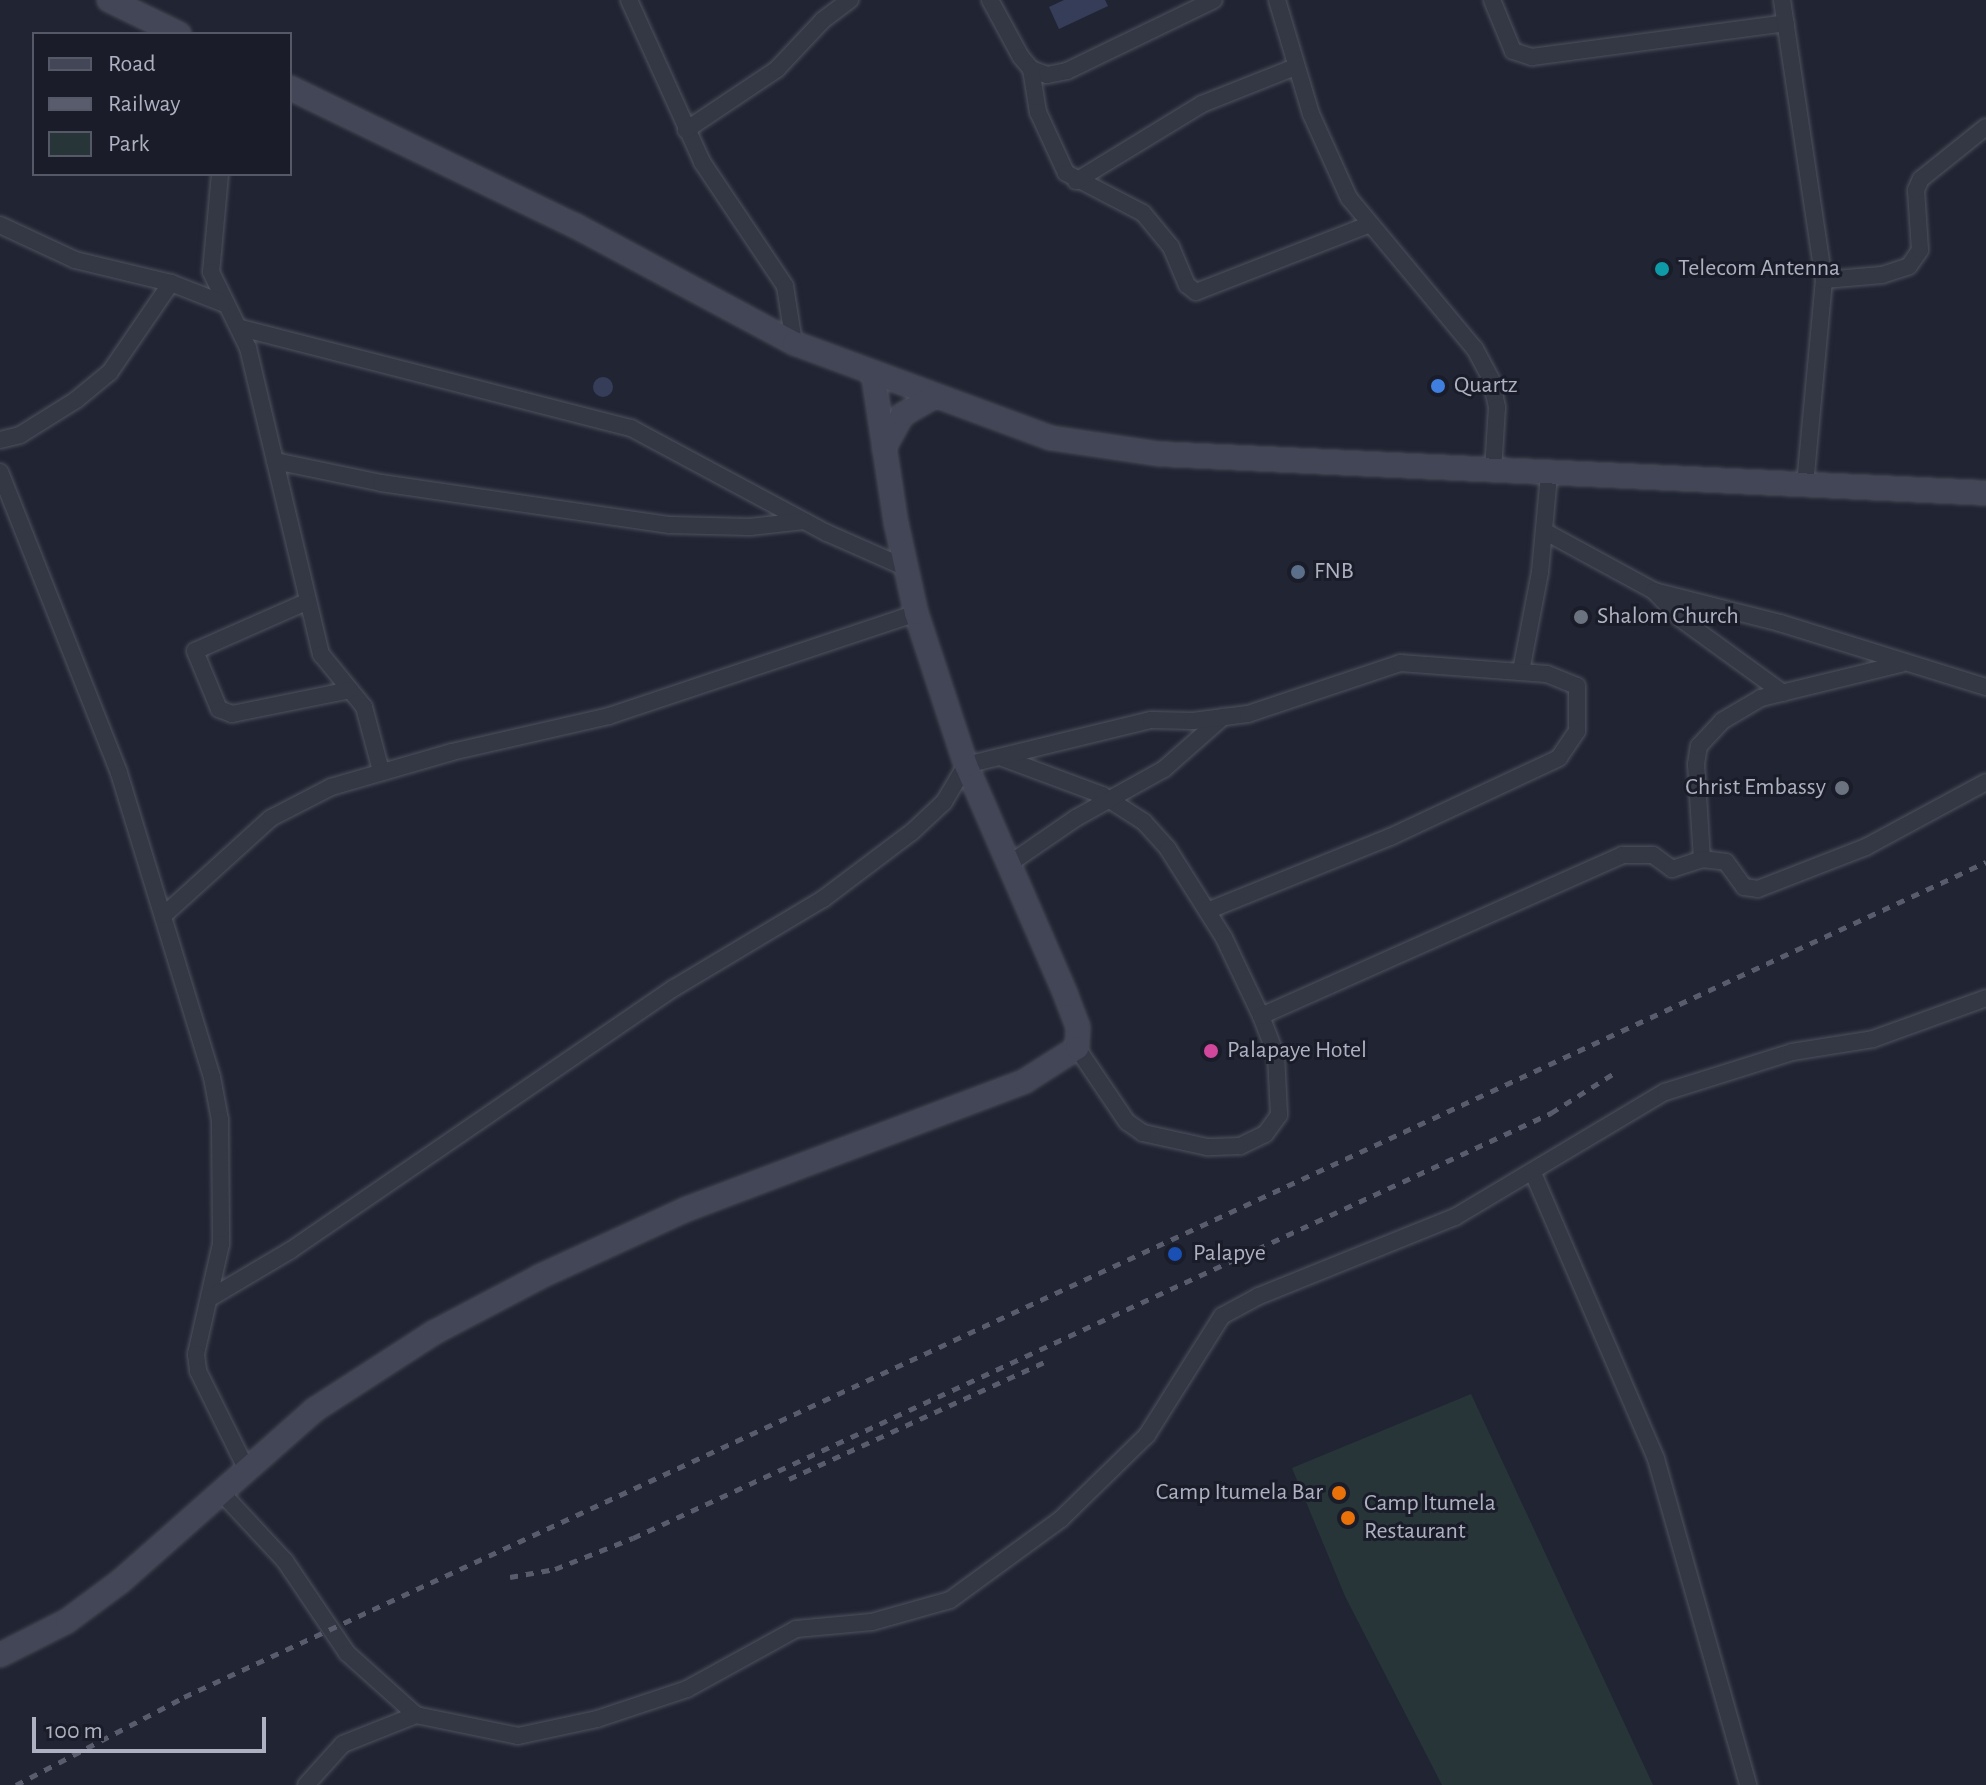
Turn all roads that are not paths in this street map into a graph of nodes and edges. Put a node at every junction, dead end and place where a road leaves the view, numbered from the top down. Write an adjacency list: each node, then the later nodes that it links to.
1 (109, 0): 10 (street)
2 (629, 0): 18 (street)
3 (831, 0): 11 (street)
4 (850, 0): 11 (street)
5 (990, 0): 15 (street)
6 (1214, 0): 15 (street)
7 (1277, 0): 14 (street)
8 (1492, 0): 12 (street)
9 (1782, 0): 12 (street)
10 (142, 8): 13 (street)
11 (823, 20): 18 (street)
12 (1786, 23): 23 (street)
13 (176, 32)
14 (1295, 67): 20 (street); 22 (street)
15 (1031, 69): 20 (street)
16 (292, 89): 27 (street)
17 (1986, 127): 23 (street)
18 (686, 130): 27 (street)
19 (220, 176): 25 (street)
20 (1076, 181): 22 (street)
21 (0, 225): 24 (street)
22 (1368, 225): 33 (street)
23 (1824, 280): 36 (street)
24 (171, 283): 25 (street); 30 (street)
25 (222, 303): 26 (street)
26 (241, 328): 32 (street); 38 (street)
27 (794, 343): 28 (street)
28 (873, 373): 29 (street); 31 (street)
29 (935, 396): 31 (street); 33 (street)
30 (0, 440)
31 (884, 449): 40 (street)
32 (275, 461): 38 (street); 42 (street)
33 (1493, 471): 35 (street)
34 (0, 472): 58 (street)
35 (1549, 475): 36 (street); 39 (street)
36 (1805, 484): 37 (street)
37 (1986, 493)
38 (804, 521): 40 (street)
39 (1544, 531): 41 (street); 45 (street)
40 (904, 567): 43 (street)
41 (1654, 591): 44 (street); 48 (street)
42 (306, 602): 47 (street); 47 (street)
43 (916, 613): 51 (street); 52 (street)
44 (1901, 664): 46 (street); 48 (street)
45 (1521, 671): 49 (street); 57 (street)
46 (1986, 687)
47 (350, 690): 52 (street)
48 (1783, 693): 55 (street)
49 (1223, 717): 50 (street); 54 (street)
50 (1000, 757): 51 (street); 54 (street)
51 (966, 765): 56 (street); 63 (street)
52 (381, 771): 58 (street)
53 (1986, 782): 55 (street)
54 (1111, 801): 56 (street); 57 (street)
55 (1702, 859): 60 (street)
56 (1009, 864): 61 (street)
57 (1207, 911): 60 (street)
58 (164, 915): 63 (street)
59 (1986, 998): 62 (street)
60 (1261, 1016): 61 (street)
61 (1077, 1048): 64 (street)
62 (1533, 1173): 67 (street); 69 (street)
63 (210, 1298): 64 (street)
64 (246, 1468): 65 (street)
65 (220, 1491): 66 (street); 67 (street)
66 (0, 1655)
67 (416, 1715): 68 (street)
68 (306, 1785)
69 (1748, 1785)

